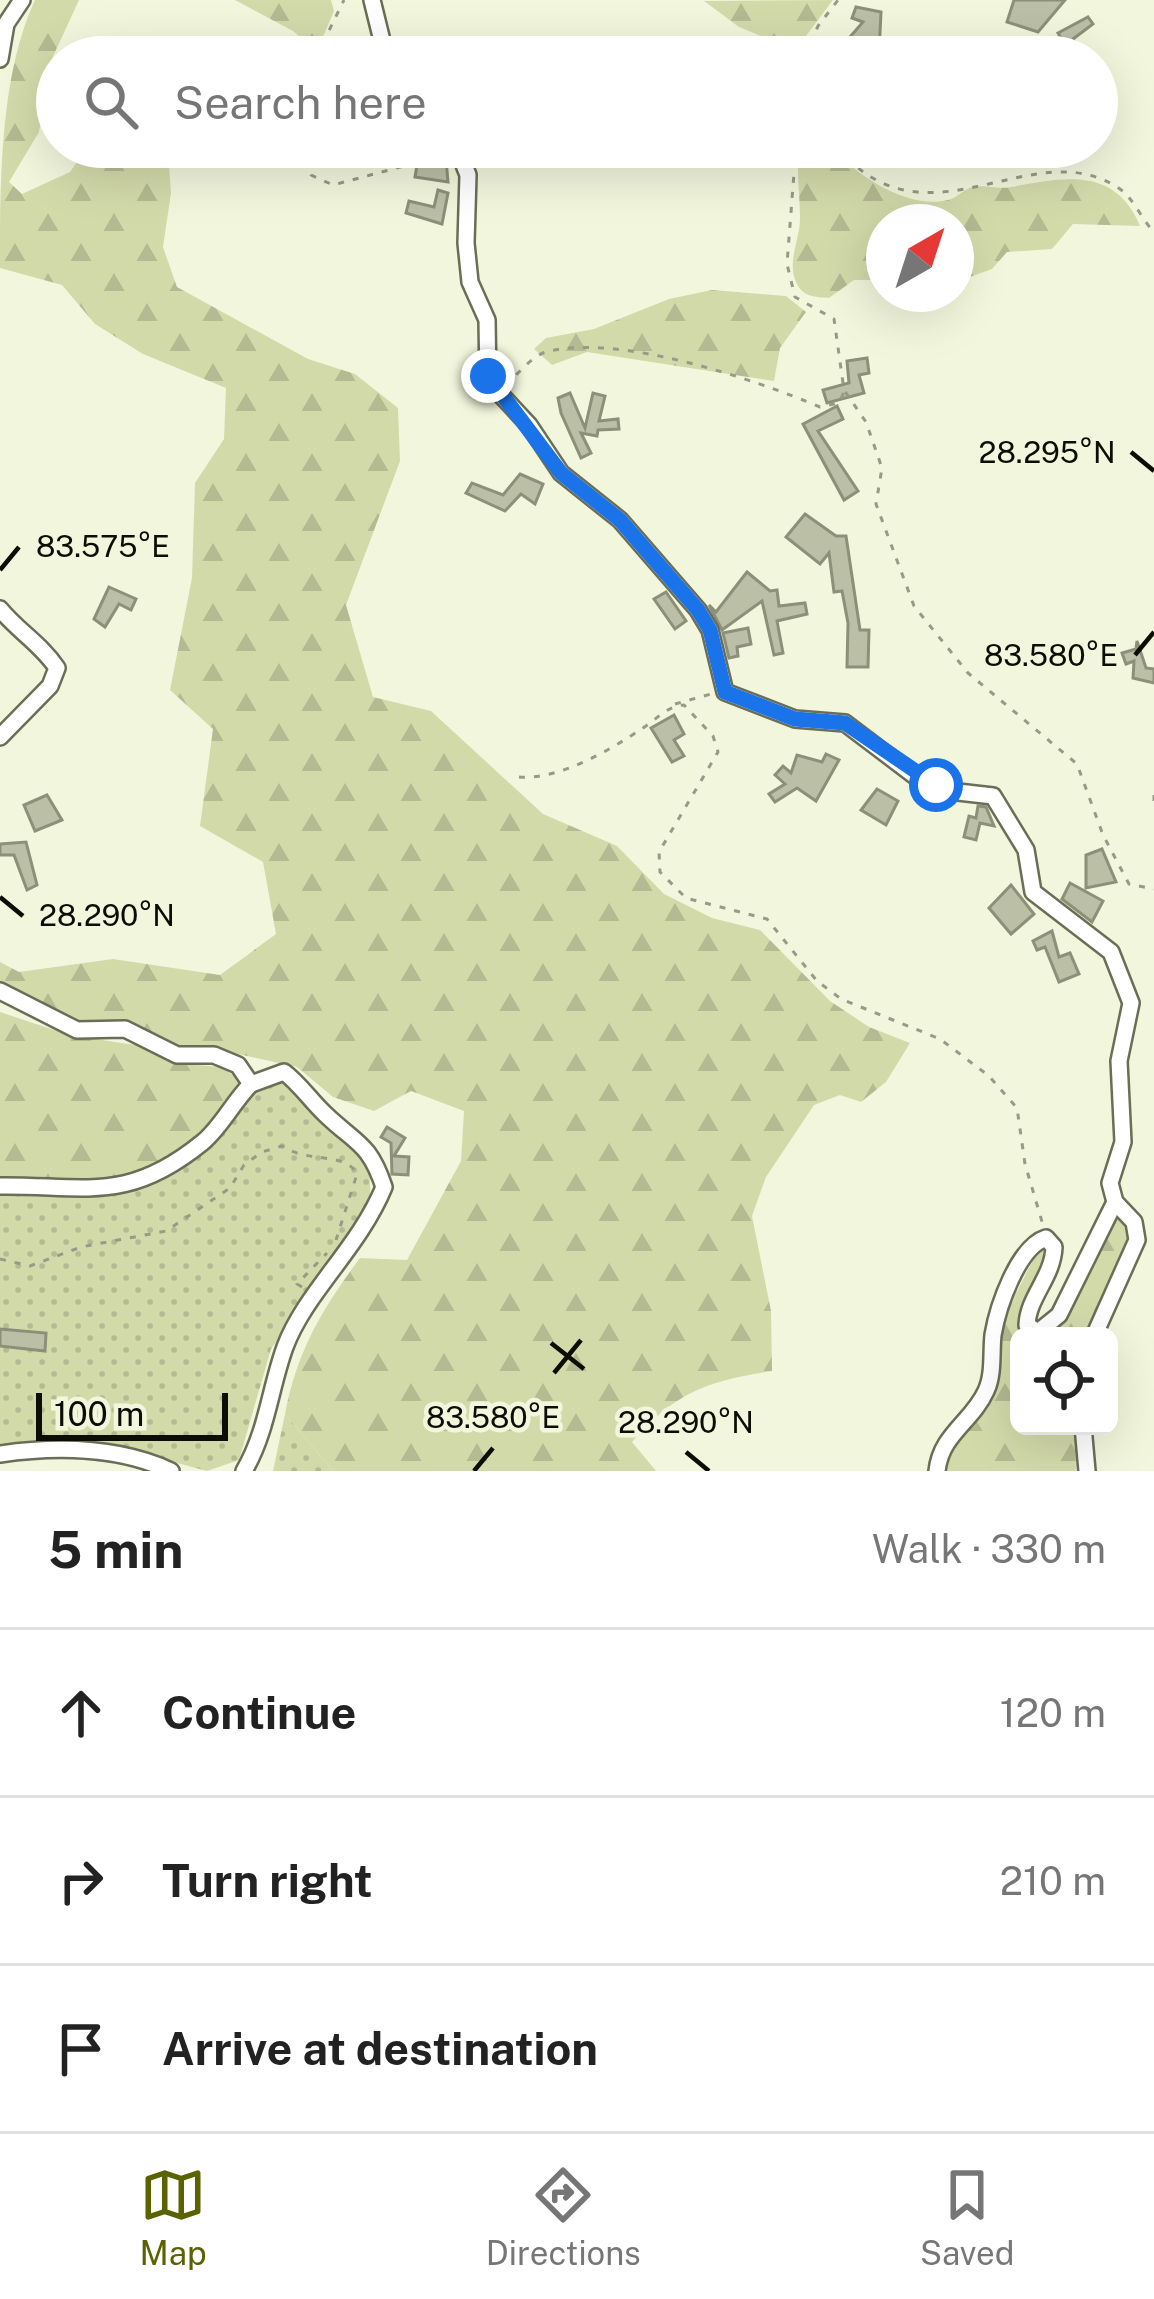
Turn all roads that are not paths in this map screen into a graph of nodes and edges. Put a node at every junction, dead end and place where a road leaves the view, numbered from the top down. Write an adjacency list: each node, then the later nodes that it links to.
1 (22, 0): 4 (street)
2 (373, 0): 3 (street)
3 (381, 36)
4 (0, 59)
5 (464, 168): 11 (street)
6 (0, 609): 7 (street)
7 (0, 737)
8 (0, 991): 9 (street)
9 (251, 1084): 10 (street); 16 (street)
10 (0, 1186)
11 (1115, 1202): 12 (street); 17 (street)
12 (1098, 1327)
13 (1084, 1435): 18 (street)
14 (0, 1454): 15 (street)
15 (171, 1471)
16 (244, 1471)
17 (937, 1471)
18 (1087, 1471)

